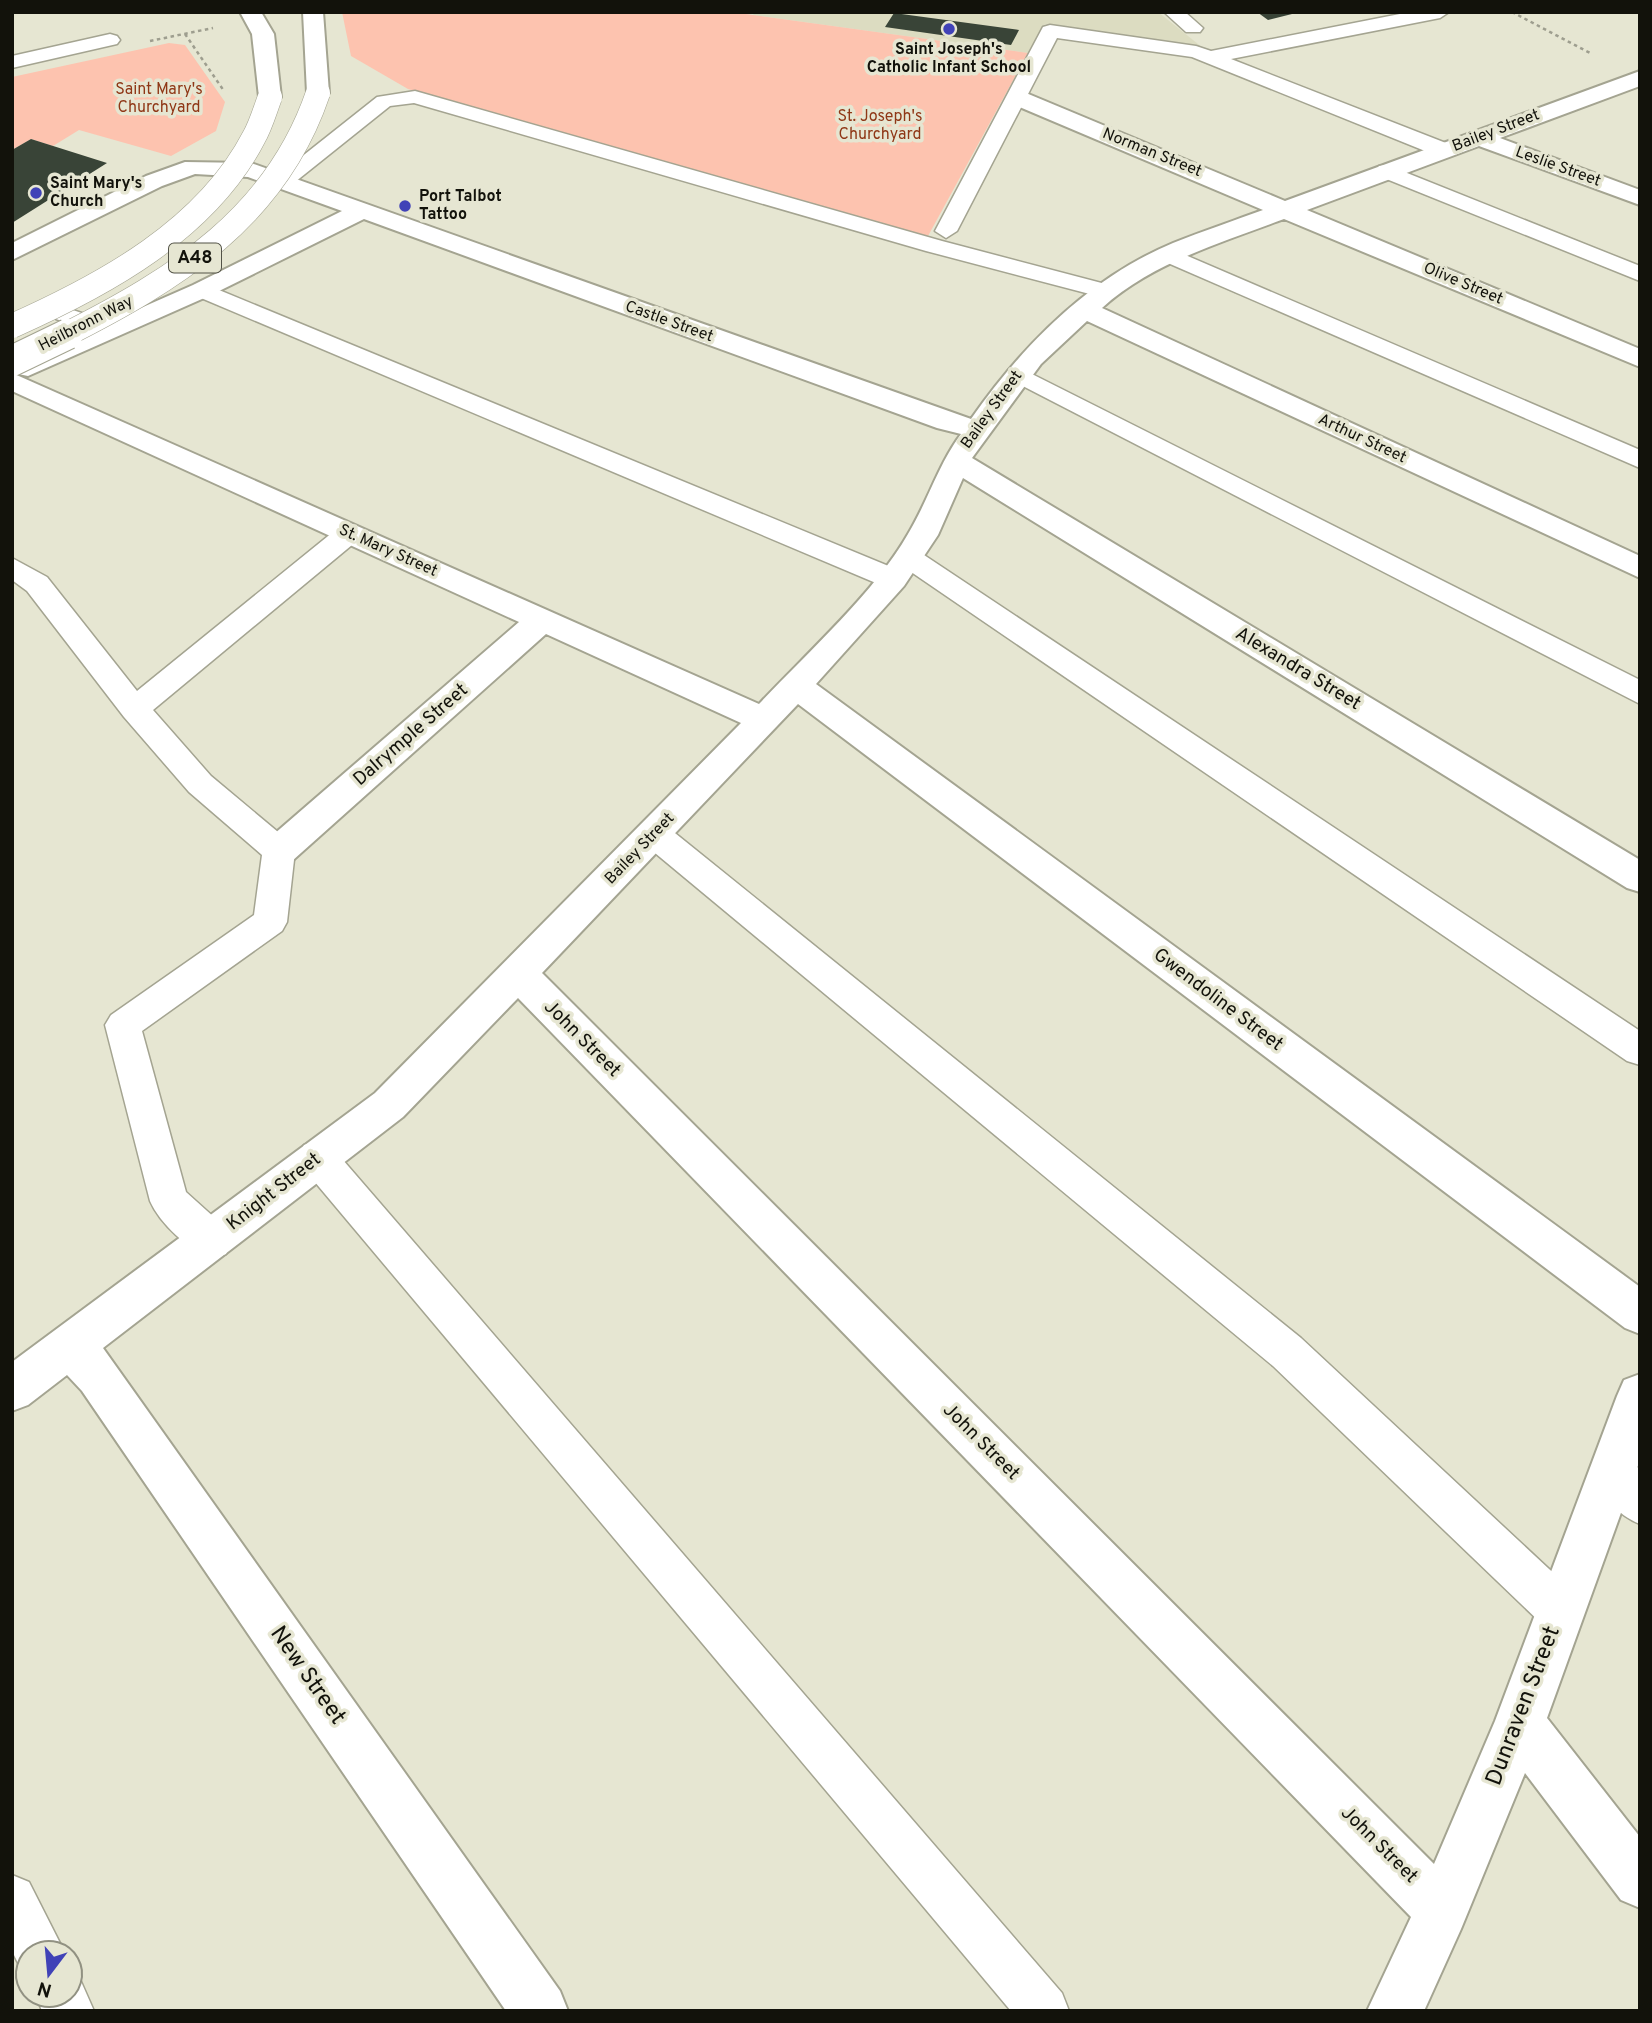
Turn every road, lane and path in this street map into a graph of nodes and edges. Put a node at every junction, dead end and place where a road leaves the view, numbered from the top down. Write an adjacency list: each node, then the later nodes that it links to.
1 (250, 12): 28 (street, Heilbronn Way / A48, bridge)
2 (313, 12): 31 (street, Heilbronn Way / A48, bridge)
3 (1173, 12): 6 (lane)
4 (1440, 12): 9 (lane)
5 (1512, 12): 11 (path)
6 (1193, 27)
7 (185, 34): 12 (path)
8 (110, 40): 10 (lane)
9 (1211, 57): 13 (lane); 15 (lane)
10 (12, 62)
11 (1640, 79): 14 (street, Bailey Street)
12 (224, 91)
13 (1018, 98): 19 (street, Norman Street); 21 (lane)
14 (1476, 137): 15 (street, Bailey Street); 18 (street, Leslie Street)
15 (1443, 150): 16 (street, Bailey Street)
16 (1387, 171): 19 (street, Bailey Street); 24 (lane)
17 (282, 181): 20 (street, Castle Street); 22 (street, Castle Street); 26 (lane)
18 (1640, 198)
19 (1287, 208): 23 (street, Bailey Street); 30 (street, Olive Street)
20 (362, 211): 25 (street); 35 (street, Castle Street)
21 (946, 231)
22 (12, 253)
23 (1169, 255): 26 (street, Bailey Street); 36 (lane)
24 (1640, 274)
25 (202, 290): 29 (street); 40 (lane)
26 (1095, 300): 33 (street, Bailey Street); 41 (street, Arthur Street)
27 (64, 314): 29 (lane)
28 (12, 326)
29 (108, 330): 32 (street)
30 (1640, 359)
31 (12, 361)
32 (12, 374)
33 (1018, 374): 35 (street, Bailey Street); 44 (lane)
34 (12, 381): 38 (street, St. Mary Street)
35 (978, 429): 37 (street, Bailey Street)
36 (1640, 460)
37 (956, 461): 40 (street, Bailey Street); 49 (street, Alexandra Street)
38 (348, 534): 42 (street, St. Mary Street); 45 (lane)
39 (12, 567): 45 (lane)
40 (900, 568): 43 (street, Bailey Street); 51 (lane)
41 (1640, 568)
42 (542, 620): 46 (street, St. Mary Street); 48 (street, Dalrymple Street)
43 (796, 687): 46 (street, Bailey Street); 54 (street, Gwendoline Street)
44 (1640, 693)
45 (135, 709): 48 (lane)
46 (764, 720): 47 (street, Bailey Street)
47 (654, 834): 50 (street, Bailey Street); 59 (lane)
48 (279, 851): 53 (lane)
49 (1640, 878)
50 (519, 974): 52 (street, Knight Street); 63 (street, John Street)
51 (1640, 1049)
52 (317, 1157): 53 (street, Knight Street); 66 (lane)
53 (212, 1241): 55 (street, Knight Street)
54 (1640, 1313)
55 (70, 1345): 56 (street, Knight Street); 65 (street, New Street)
56 (12, 1390)
57 (1640, 1396): 58 (street, Dunraven Street)
58 (1626, 1487): 59 (street, Dunraven Street)
59 (1561, 1611): 60 (street, Dunraven Street)
60 (1520, 1724): 61 (street); 63 (street, Dunraven Street)
61 (1640, 1881)
62 (12, 1899): 64 (lane)
63 (1442, 1910): 67 (street, Dunraven Street)
64 (33, 1939)
65 (540, 2011)
66 (1044, 2011)
67 (1395, 2011)

